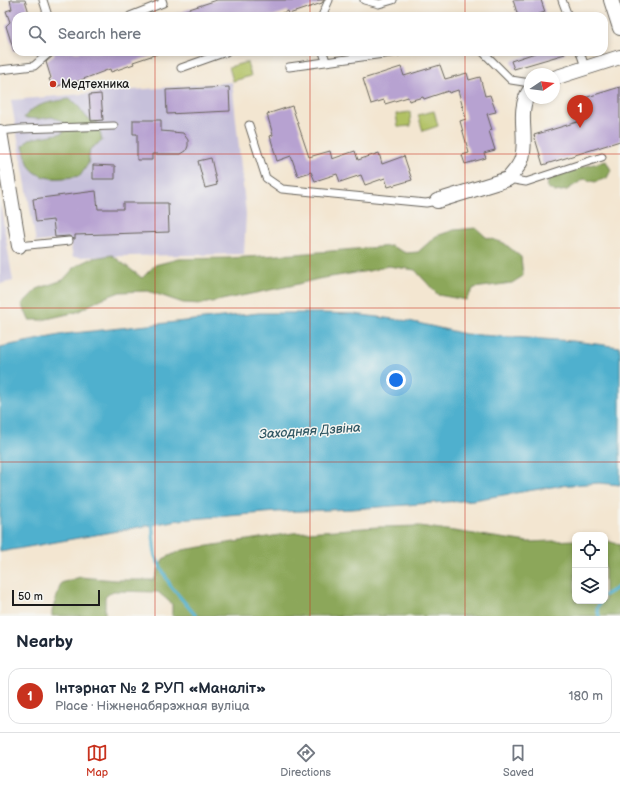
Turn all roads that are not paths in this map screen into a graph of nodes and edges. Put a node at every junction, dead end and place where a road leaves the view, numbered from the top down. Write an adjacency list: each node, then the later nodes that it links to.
1 (43, 0): 8 (lane)
2 (162, 0): 9 (lane)
3 (329, 0): 10 (lane)
4 (364, 0): 5 (lane)
5 (393, 0)
6 (562, 0): 11 (lane)
7 (611, 0): 12 (street)
8 (47, 12)
9 (140, 12)
10 (324, 12)
11 (566, 12)
12 (620, 28)
13 (45, 56): 24 (lane)
14 (215, 56): 23 (lane)
15 (324, 56): 20 (lane)
16 (366, 56): 20 (lane)
17 (487, 56): 26 (lane)
18 (581, 56): 22 (lane)
19 (620, 57): 22 (street)
20 (326, 61): 21 (lane)
21 (290, 67)
22 (585, 67): 25 (street)
23 (181, 68)
24 (0, 70)
25 (560, 76)
26 (524, 82)
27 (524, 99): 33 (street)
28 (249, 125): 34 (lane)
29 (114, 126): 30 (lane)
30 (0, 131): 32 (street)
31 (602, 157): 33 (lane)
32 (4, 178): 36 (street)
33 (508, 179): 34 (street)
34 (437, 201)
35 (69, 241): 36 (lane)
36 (19, 246)

